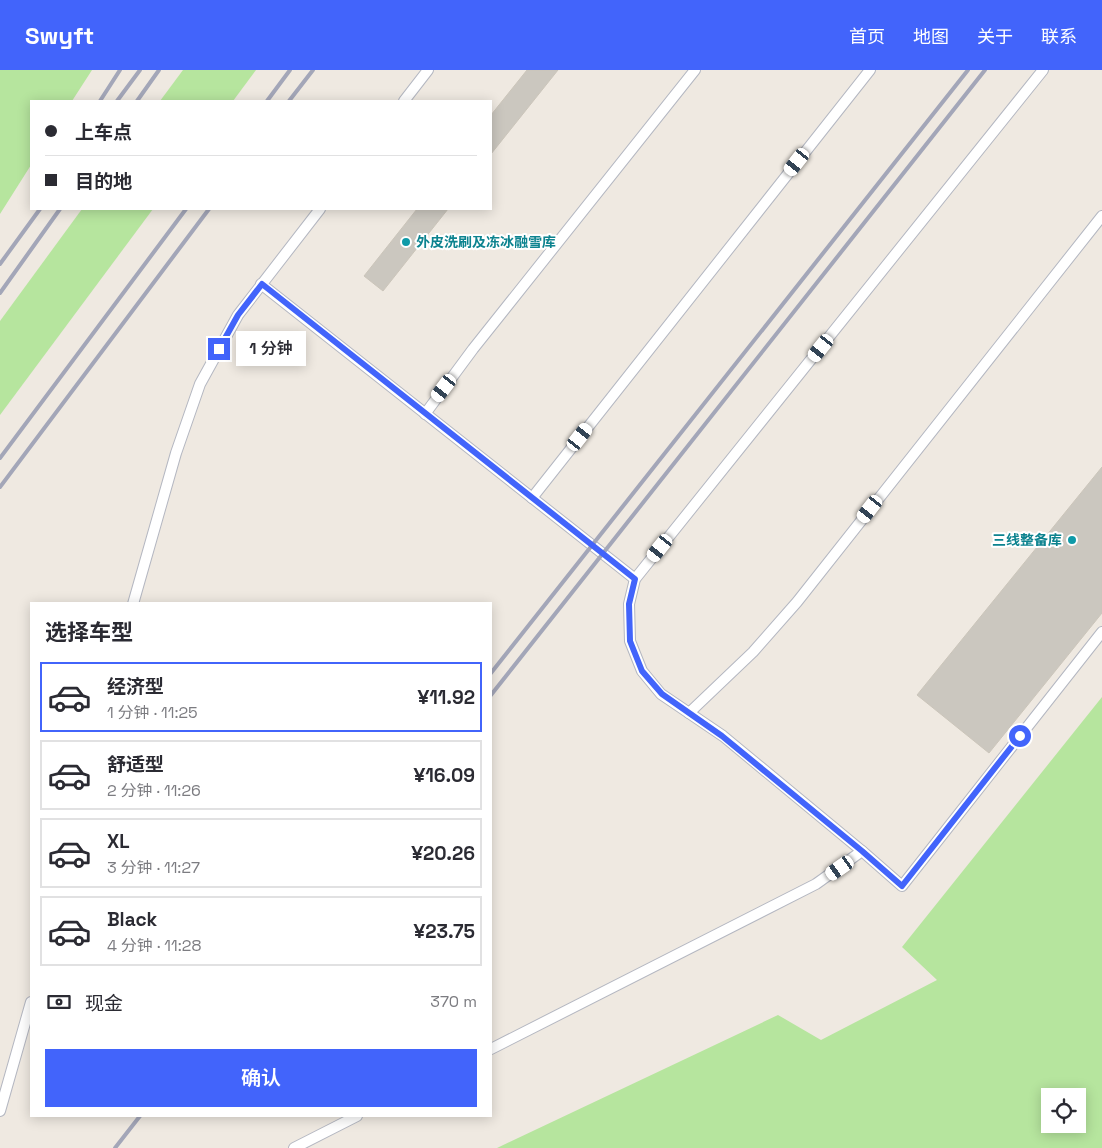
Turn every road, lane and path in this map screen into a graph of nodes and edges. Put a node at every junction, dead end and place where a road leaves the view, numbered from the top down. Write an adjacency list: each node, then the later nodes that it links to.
1 (428, 70): 5 (lane)
2 (695, 70): 9 (lane)
3 (870, 70): 10 (lane)
4 (1044, 70): 11 (lane)
5 (405, 100)
6 (319, 210): 8 (lane)
7 (1102, 216): 14 (lane)
8 (262, 284): 9 (lane); 12 (lane)
9 (425, 414): 10 (lane)
10 (532, 498): 11 (lane)
11 (635, 579): 14 (lane)
12 (133, 602)
13 (1102, 632): 15 (lane)
14 (689, 713): 15 (lane)
15 (862, 851): 17 (lane)
16 (30, 1006): 18 (lane)
17 (492, 1048)
18 (0, 1111)
19 (355, 1117): 20 (lane)
20 (294, 1148)

